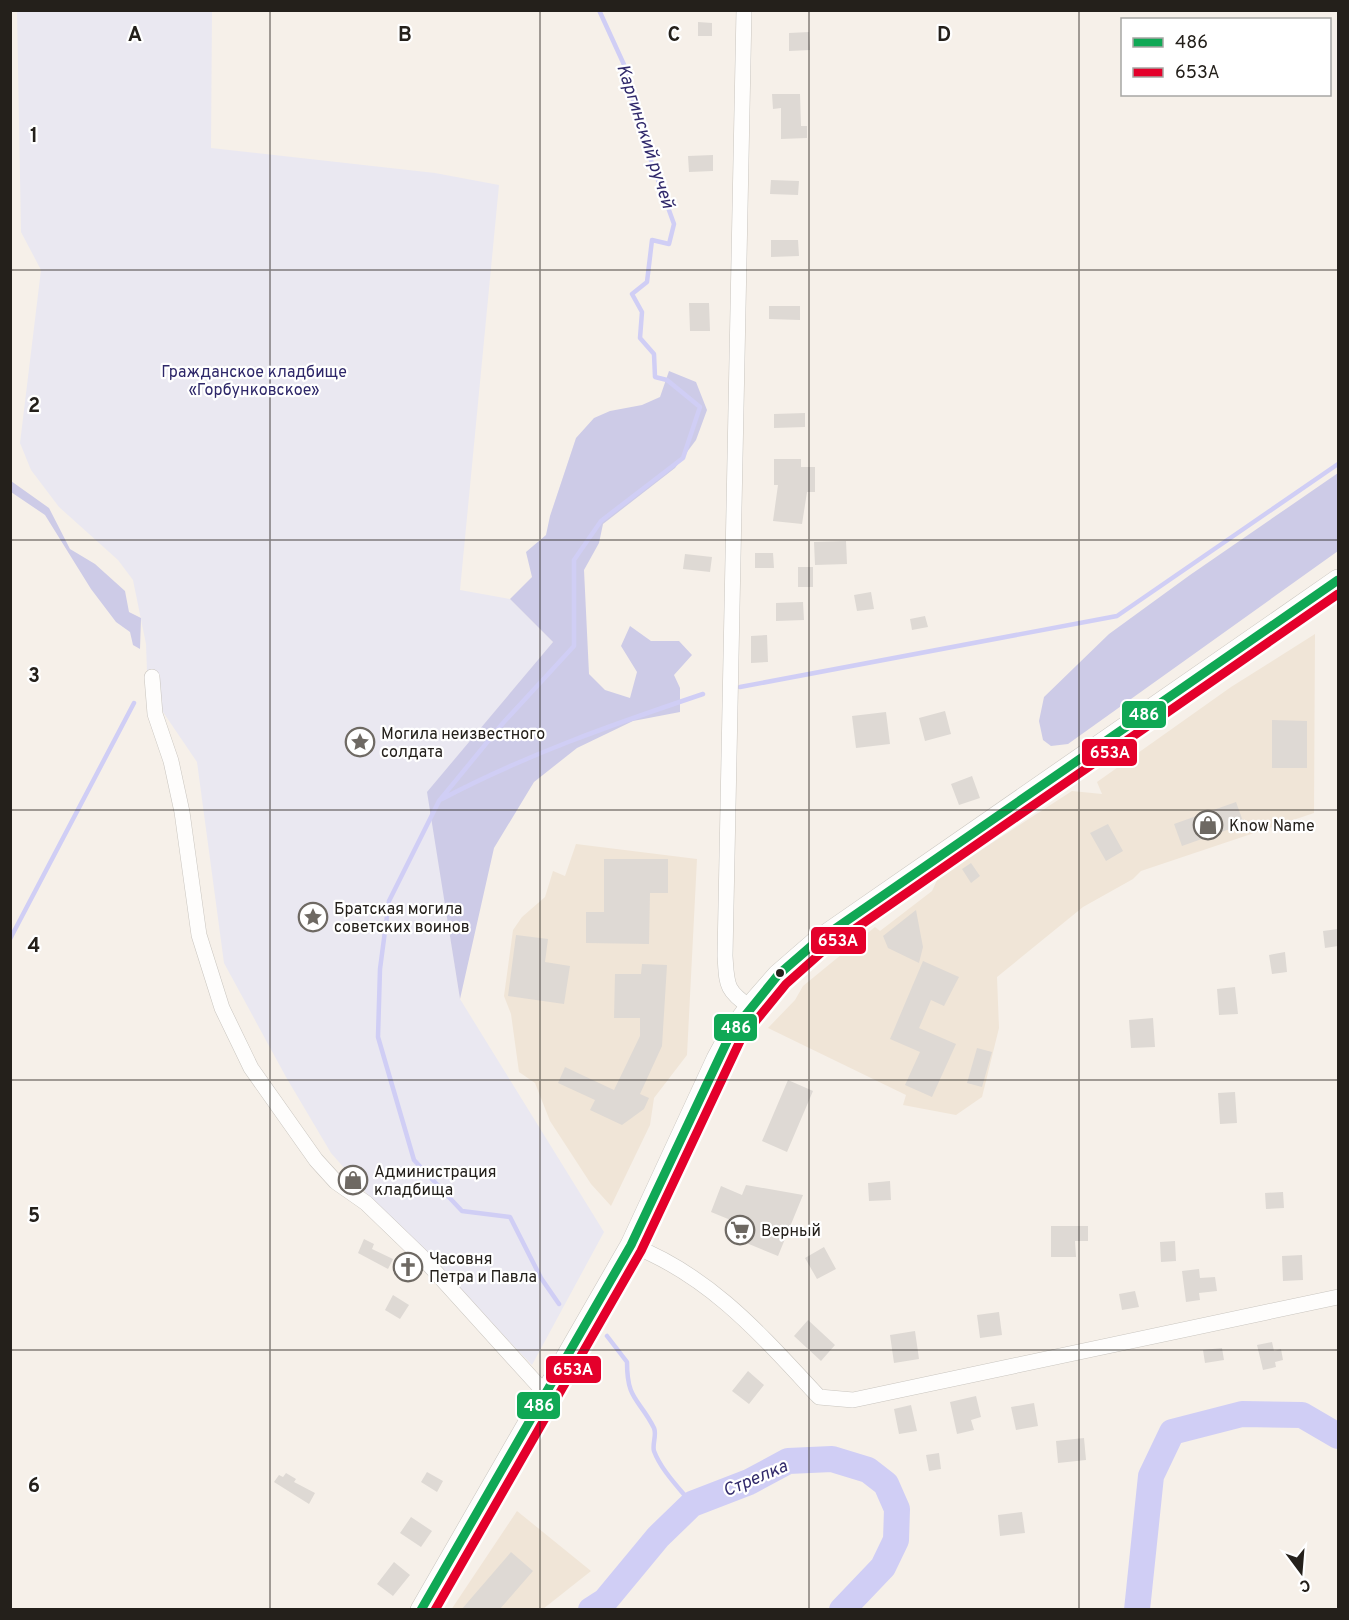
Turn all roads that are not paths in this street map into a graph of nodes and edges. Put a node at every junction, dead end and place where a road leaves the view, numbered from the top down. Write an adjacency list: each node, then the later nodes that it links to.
1 (744, 10): 4 (street)
2 (1338, 580): 4 (main road)
3 (152, 678): 7 (street)
4 (750, 1007): 5 (main road)
5 (631, 1245): 6 (street); 7 (main road)
6 (1338, 1297)
7 (546, 1394): 8 (main road)
8 (422, 1610)

